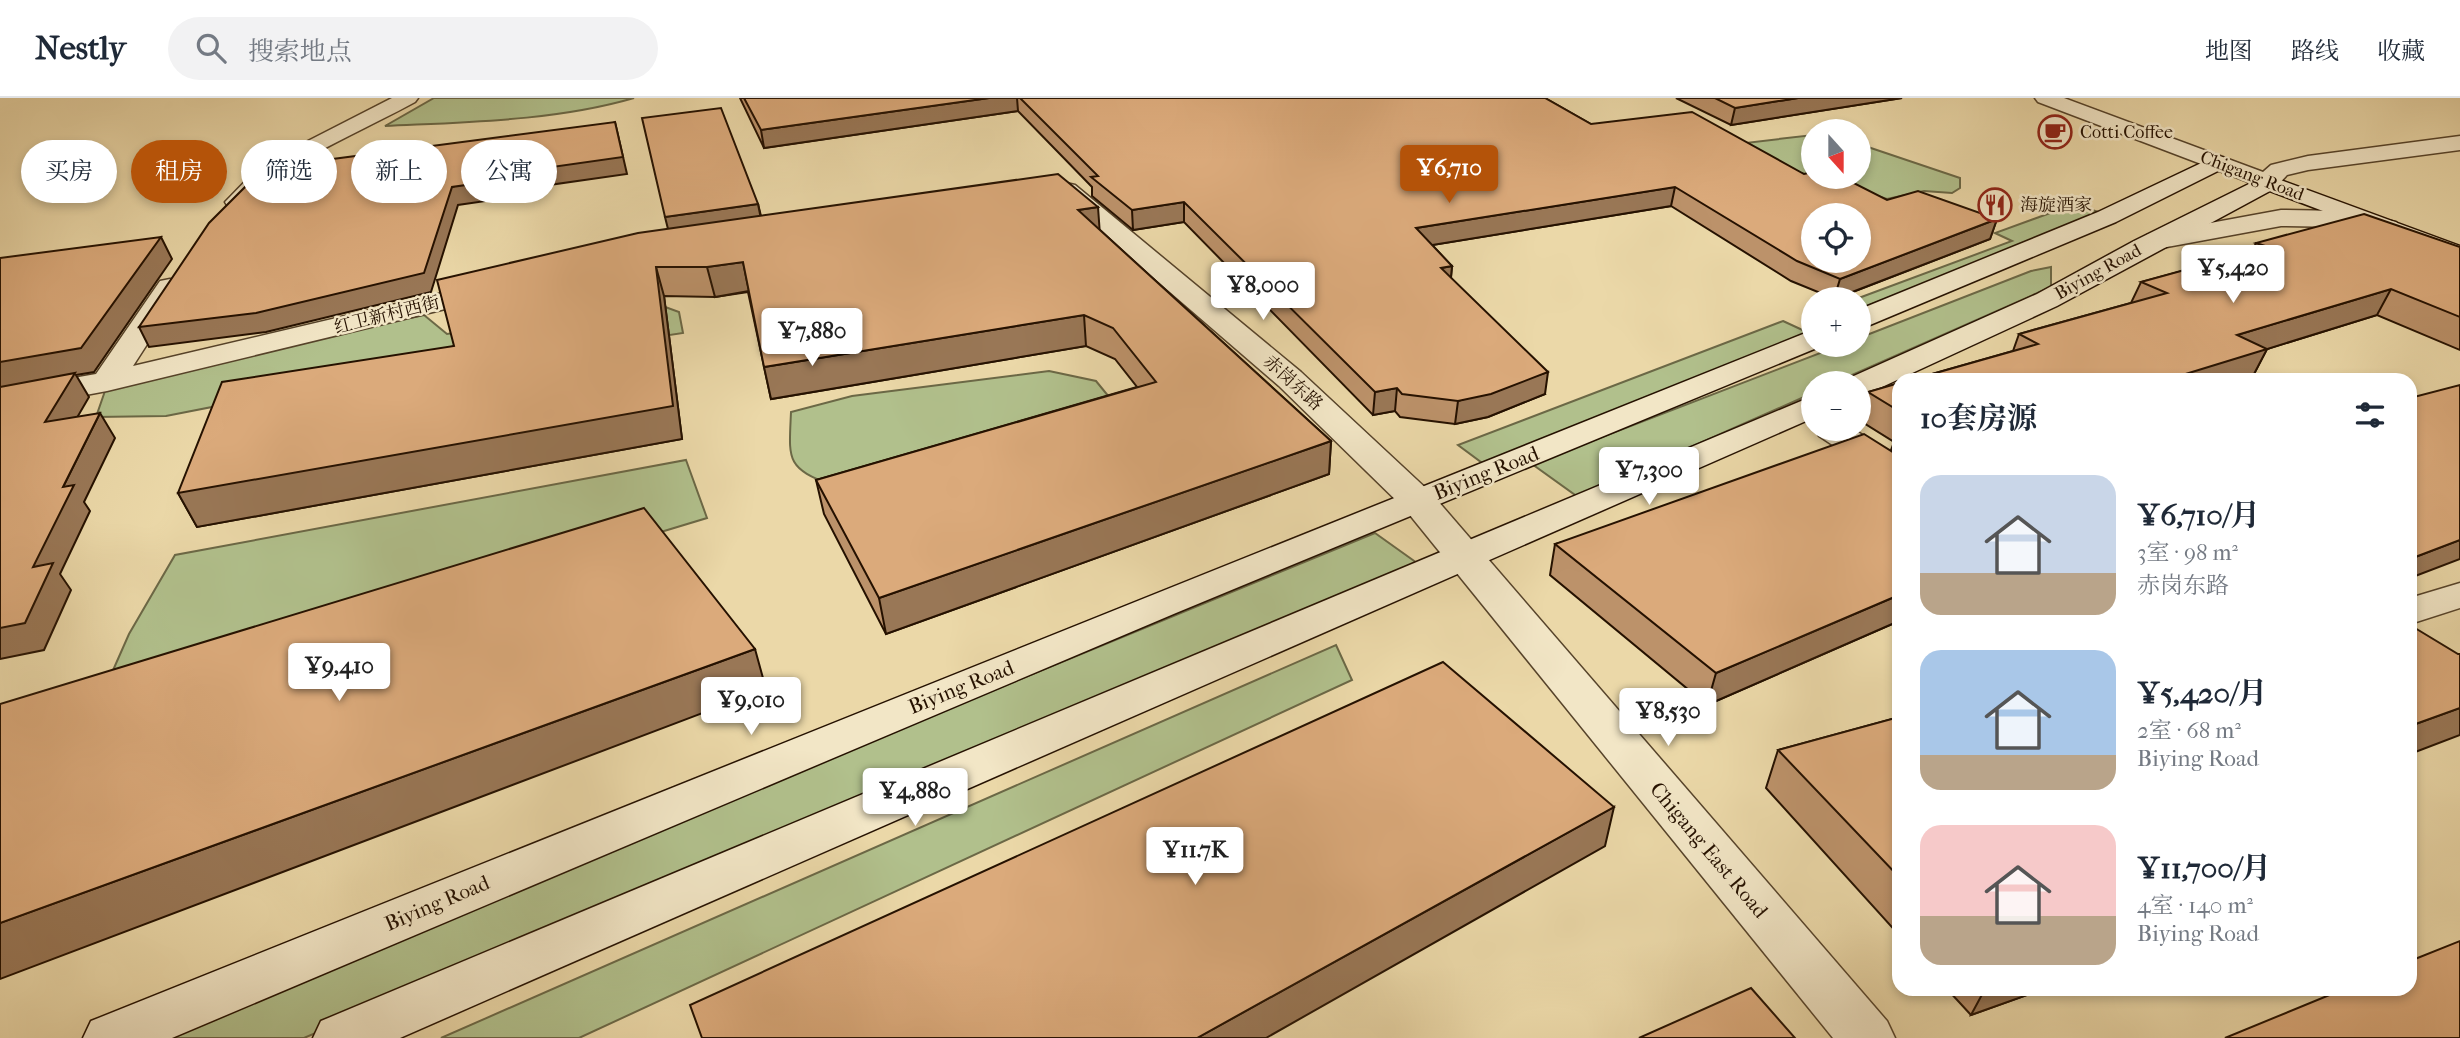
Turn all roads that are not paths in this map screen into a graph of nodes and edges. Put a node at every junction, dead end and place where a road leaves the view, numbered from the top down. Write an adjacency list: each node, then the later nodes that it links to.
1 (408, 98): 8 (main road)
2 (2045, 98): 5 (main road, Chigang Road)
3 (2460, 126): 5 (main road)
4 (2460, 143): 6 (main road, Biying Road)
5 (2216, 163): 6 (main road, Chigang Road); 14 (main road)
6 (2267, 182): 9 (main road, Chigang Road); 10 (main road, Biying Road)
7 (1026, 196): 22 (main road, 赤岗东路)
8 (221, 219)
9 (2387, 227): 10 (main road); 11 (main road, Chigang Road)
10 (2156, 241): 16 (main road, Biying Road)
11 (2460, 255)
12 (183, 268): 17 (main road)
13 (512, 284): 17 (main road, 红卫新村西街)
14 (1871, 316)
15 (1801, 345): 22 (main road, Biying Road)
16 (1871, 380)
17 (107, 382): 18 (main road, 红卫新村西街)
18 (0, 401)
19 (1801, 422): 23 (main road)
20 (1851, 441): 21 (main road)
21 (1892, 469)
22 (1418, 501): 23 (main road, Chigang East Road); 26 (main road, Biying Road)
23 (1463, 556): 27 (main road); 28 (main road, Chigang East Road)
24 (2460, 595): 25 (main road)
25 (2417, 609)
26 (111, 1038)
27 (341, 1038)
28 (1867, 1038)

